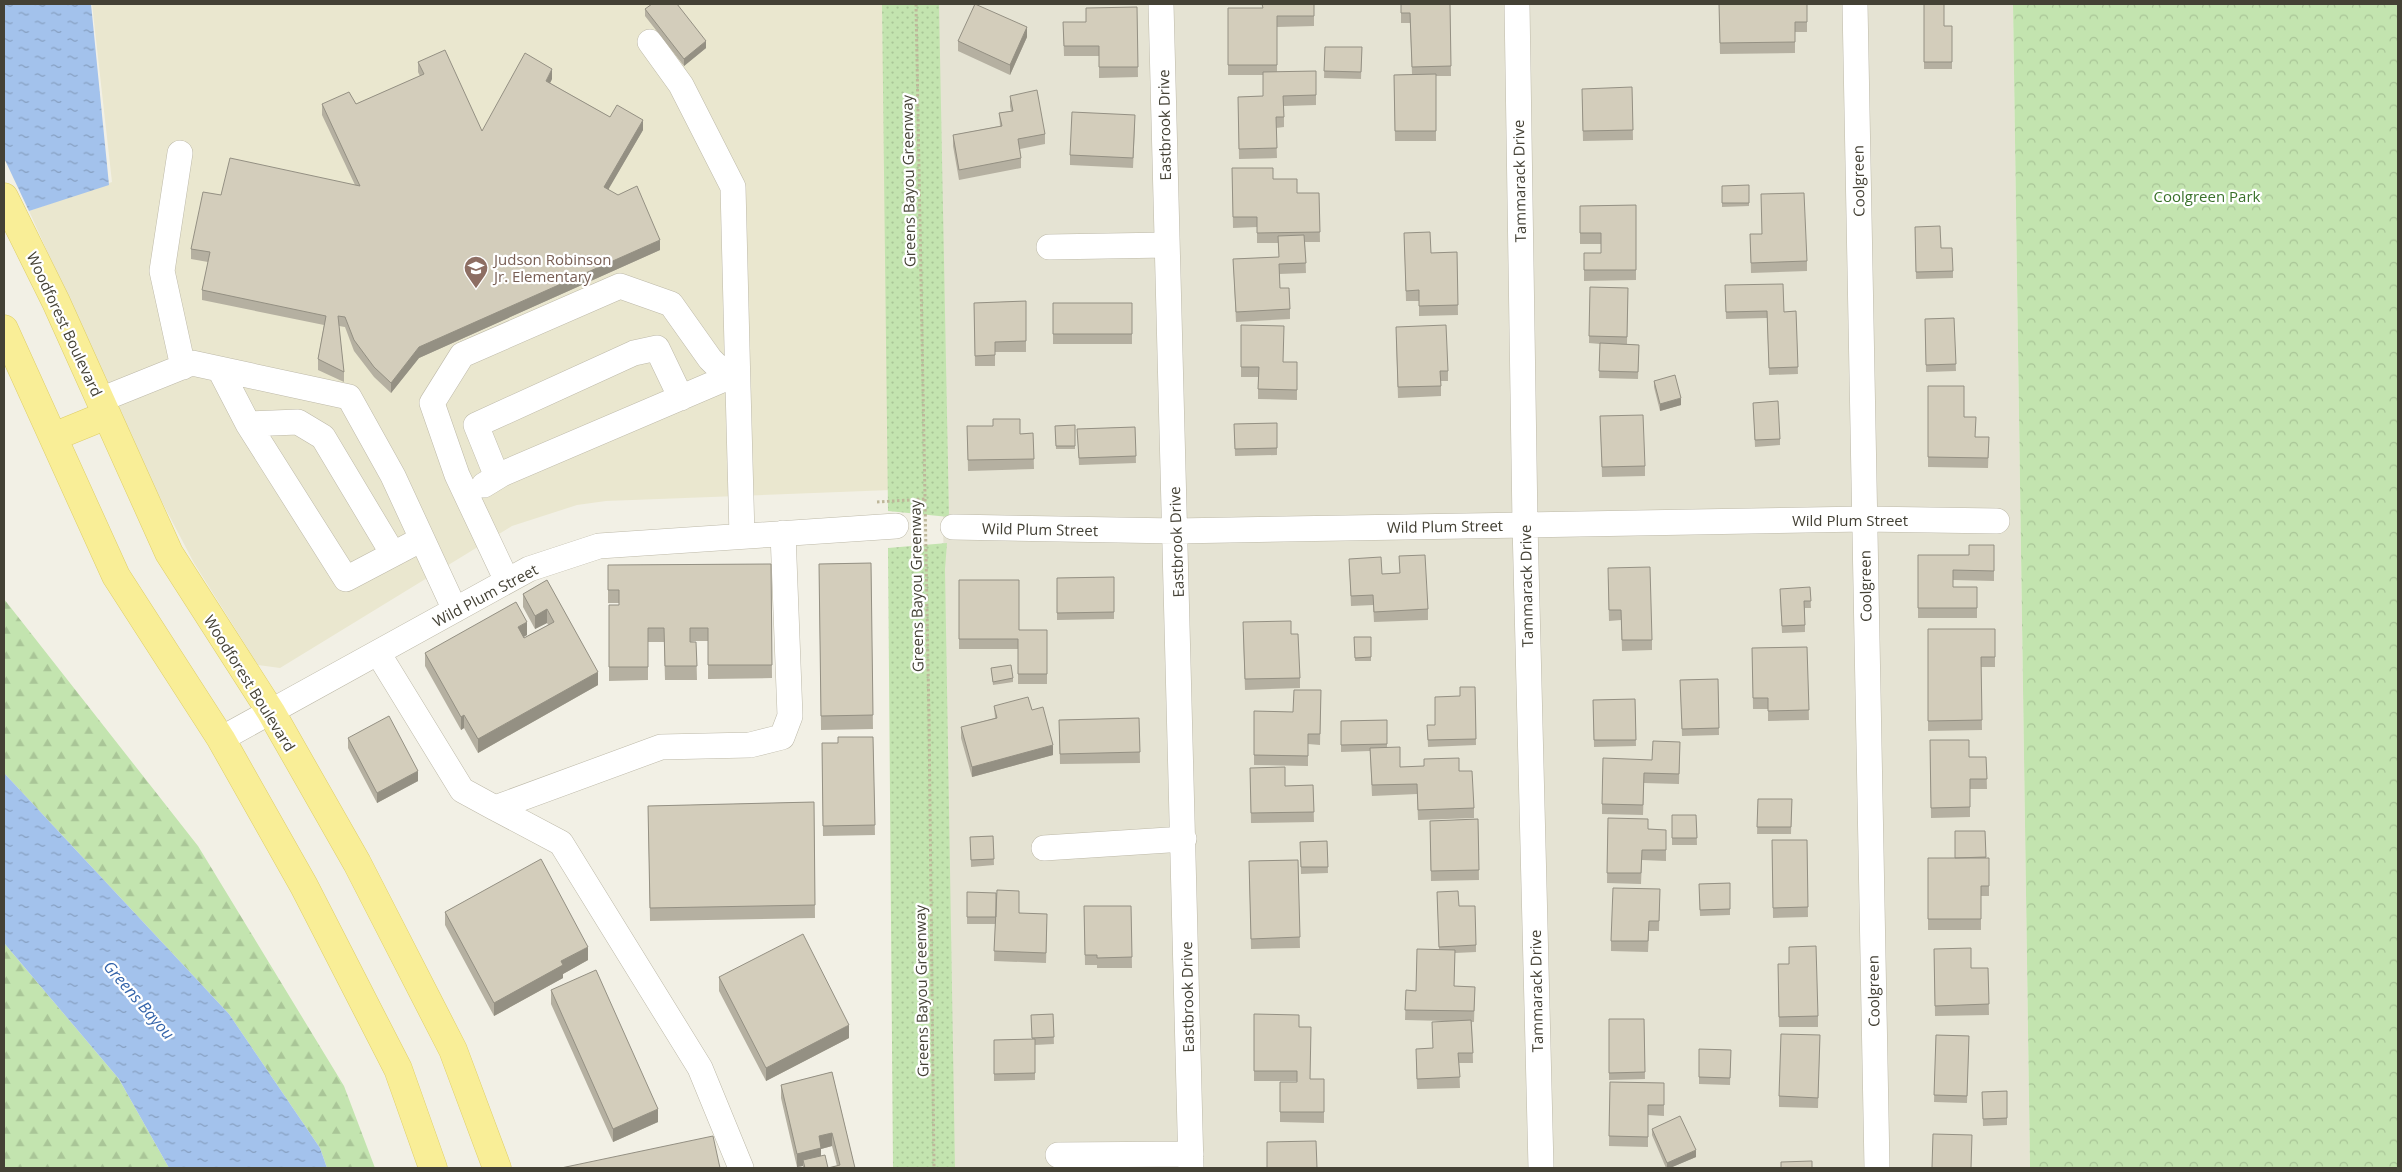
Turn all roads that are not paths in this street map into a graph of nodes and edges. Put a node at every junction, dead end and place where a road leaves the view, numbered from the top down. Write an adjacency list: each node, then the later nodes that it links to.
1 (1161, 4): 7 (street, Eastbrook Drive)
2 (1517, 4): 21 (street, Tammarack Drive)
3 (1856, 4): 19 (street, Coolgreen)
4 (650, 42): 12 (street)
5 (180, 153): 10 (street)
6 (4, 197): 14 (main road, Woodforest Boulevard)
7 (1167, 245): 8 (street); 24 (street, Eastbrook Drive)
8 (1049, 247)
9 (4, 329): 16 (main road)
10 (183, 367): 11 (street); 14 (street)
11 (220, 370): 15 (street); 27 (street)
12 (734, 382): 13 (street); 18 (street); 26 (street)
13 (681, 398): 17 (street); 17 (street)
14 (103, 408): 16 (main road); 32 (main road, Woodforest Boulevard)
15 (248, 424): 28 (street); 28 (street)
16 (53, 437): 33 (main road)
17 (498, 477): 18 (street)
18 (467, 495): 29 (street)
19 (1864, 519): 20 (street, Wild Plum Street); 21 (street, Wild Plum Street); 43 (street, Coolgreen)
20 (1997, 521)
21 (1525, 524): 24 (street, Wild Plum Street); 42 (street, Tammarack Drive)
22 (896, 526): 25 (street, Wild Plum Street)
23 (953, 527): 24 (street, Wild Plum Street)
24 (1176, 531): 35 (street, Eastbrook Drive)
25 (783, 533): 26 (street, Wild Plum Street); 34 (street)
26 (742, 536): 29 (street, Wild Plum Street)
27 (422, 539): 28 (street); 30 (street)
28 (393, 554)
29 (507, 581): 30 (street, Wild Plum Street)
30 (455, 610): 31 (street, Wild Plum Street)
31 (378, 652): 32 (street, Wild Plum Street); 34 (street)
32 (271, 712): 33 (street, Wild Plum Street); 40 (main road, Woodforest Boulevard)
33 (221, 739): 39 (main road)
34 (495, 808): 41 (street)
35 (1184, 839): 36 (street); 38 (street, Eastbrook Drive)
36 (1044, 848)
37 (1058, 1155): 38 (street, Eastbrook Drive)
38 (1191, 1161)
39 (433, 1168)
40 (497, 1168)
41 (741, 1168)
42 (1541, 1168)
43 (1877, 1168)

